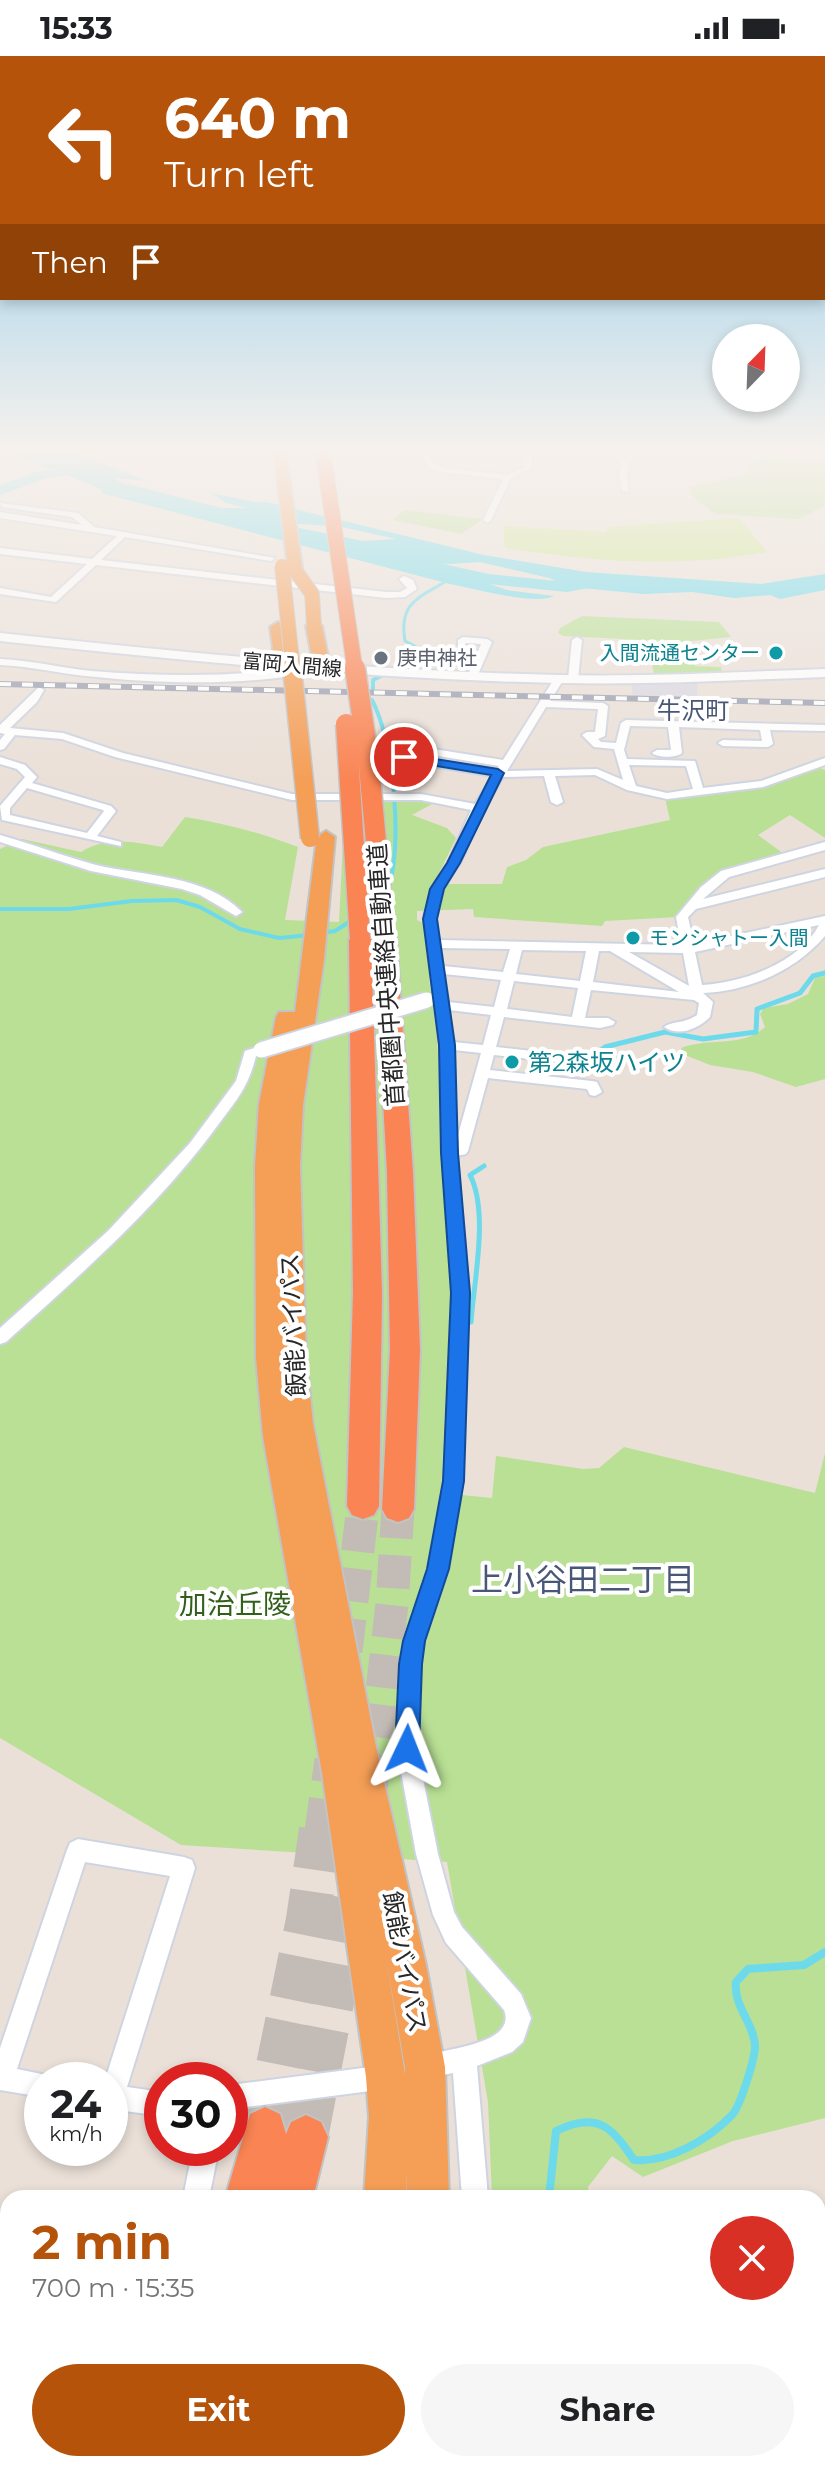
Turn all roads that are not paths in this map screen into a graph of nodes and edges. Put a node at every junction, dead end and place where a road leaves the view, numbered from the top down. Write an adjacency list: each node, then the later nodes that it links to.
1 (51, 558): 7 (street)
2 (98, 558): 7 (street)
3 (238, 558): 8 (street)
4 (282, 558): 8 (highway, 飯能バイパス)
5 (324, 558): 46 (highway, 首都圏中央連絡自動車道, bridge)
6 (339, 558): 46 (highway, 首都圏中央連絡自動車道, bridge)
7 (92, 563): 9 (street); 10 (street)
8 (283, 566): 15 (highway); 16 (highway, bridge); 52 (highway, 飯能バイパス)
9 (404, 579)
10 (0, 591)
11 (0, 637): 15 (main road, 富岡入間線)
12 (577, 640): 19 (street)
13 (461, 644): 18 (street)
14 (0, 662): 16 (street)
15 (277, 664): 16 (main road, 富岡入間線)
16 (318, 667): 18 (main road, 富岡入間線)
17 (825, 673): 19 (main road, 富岡入間線)
18 (473, 675): 19 (main road, 富岡入間線)
19 (566, 679): 21 (street)
20 (39, 690): 26 (street)
21 (544, 704): 28 (street); 31 (street)
22 (673, 724): 23 (street); 28 (street); 28 (street)
23 (720, 725): 24 (street); 24 (street)
24 (764, 726): 25 (street)
25 (825, 728)
26 (5, 730): 27 (street); 37 (street)
27 (0, 747)
28 (620, 753): 34 (street); 35 (street)
29 (0, 760): 33 (street)
30 (825, 761): 35 (street)
31 (501, 768): 31 (street); 32 (street); 37 (street)
32 (548, 773): 34 (street); 36 (street)
33 (27, 785): 38 (street); 38 (street)
34 (631, 788): 35 (street)
35 (699, 792)
36 (557, 802)
37 (478, 808): 47 (street)
38 (90, 837): 40 (street)
39 (0, 838): 44 (street)
40 (117, 844)
41 (825, 846): 43 (street)
42 (825, 873): 43 (street)
43 (692, 906): 51 (street)
44 (236, 912)
45 (825, 922): 51 (street); 56 (street)
46 (372, 938): 69 (highway, 首都圏中央連絡自動車道); 70 (highway, 首都圏中央連絡自動車道)
47 (435, 944): 48 (street); 53 (street)
48 (517, 946): 49 (street); 54 (street)
49 (593, 948): 50 (street); 55 (street)
50 (613, 948): 51 (street); 56 (street)
51 (689, 949): 56 (street)
52 (306, 959): 73 (highway, 飯能バイパス); 74 (highway, 飯能バイパス)
53 (438, 969): 54 (street); 57 (street)
54 (509, 977): 55 (street); 58 (street)
55 (585, 986): 56 (street); 59 (street)
56 (696, 992): 61 (street)
57 (436, 1001): 58 (street); 62 (street); 68 (street, bridge)
58 (499, 1011): 59 (street); 63 (street)
59 (578, 1021): 60 (street)
60 (608, 1022)
61 (671, 1027)
62 (447, 1045): 63 (street); 67 (street)
63 (487, 1049): 64 (street); 65 (street)
64 (584, 1061)
65 (481, 1073): 66 (street); 67 (street)
66 (595, 1092)
67 (449, 1153): 71 (street)
68 (0, 1338)
69 (363, 1506)
70 (398, 1509)
71 (464, 2059): 73 (street); 84 (street)
72 (122, 2062): 75 (street)
73 (425, 2067): 74 (street); 83 (highway, 飯能バイパス)
74 (386, 2077): 77 (street); 82 (highway, 飯能バイパス)
75 (1, 2078): 76 (street)
76 (24, 2082)
77 (248, 2095)
78 (202, 2166): 79 (street)
79 (198, 2190)
80 (252, 2190): 81 (highway)
81 (290, 2190)
82 (385, 2190)
83 (428, 2190)
84 (474, 2190)

